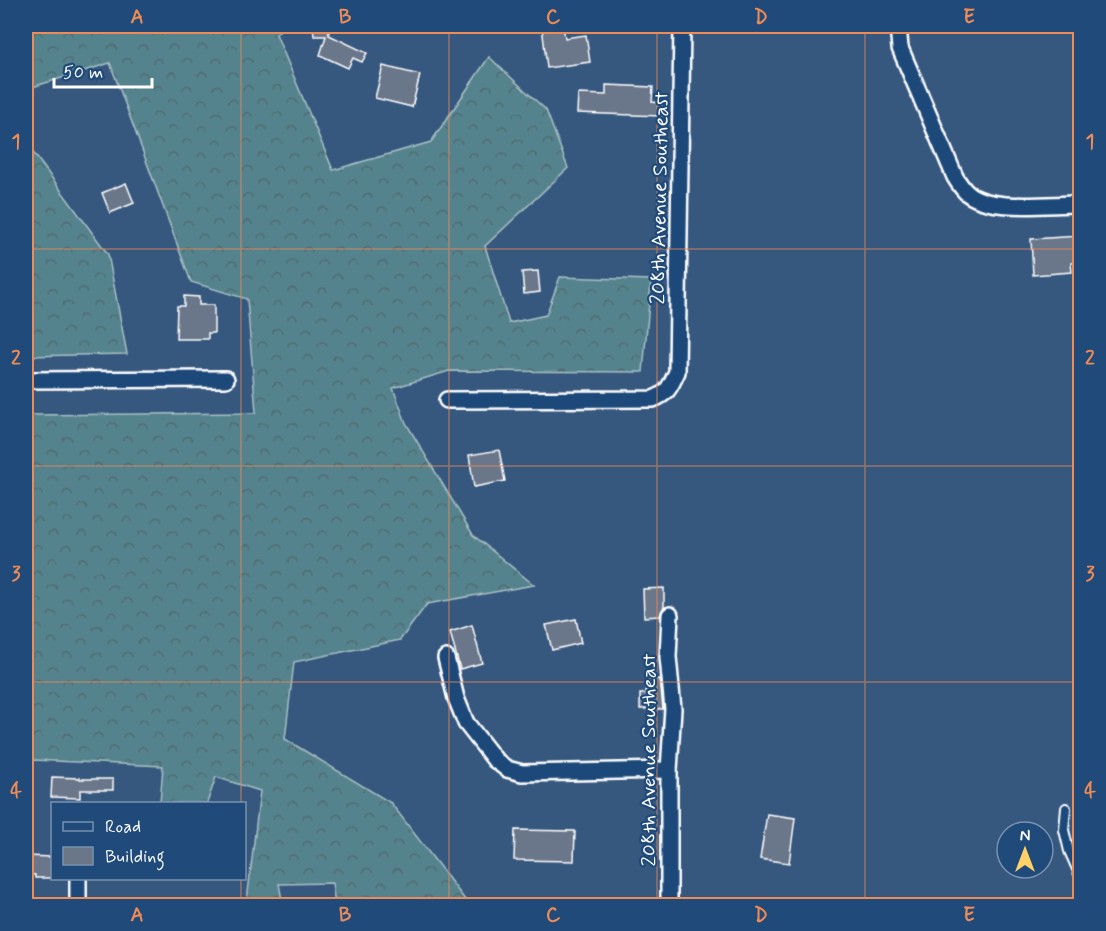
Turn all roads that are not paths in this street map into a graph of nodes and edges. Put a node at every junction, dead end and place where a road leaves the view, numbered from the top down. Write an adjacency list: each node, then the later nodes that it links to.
1 (682, 26): 6 (street, 208th Avenue Southeast)
2 (898, 26): 3 (street)
3 (1080, 205)
4 (226, 379): 5 (street)
5 (26, 380)
6 (447, 400)
7 (670, 615): 9 (street, 208th Avenue Southeast)
8 (446, 658): 9 (street)
9 (669, 770): 14 (street, 208th Avenue Southeast)
10 (1066, 808): 11 (lane)
11 (1080, 876)
12 (78, 880): 13 (street)
13 (78, 906)
14 (669, 906)

